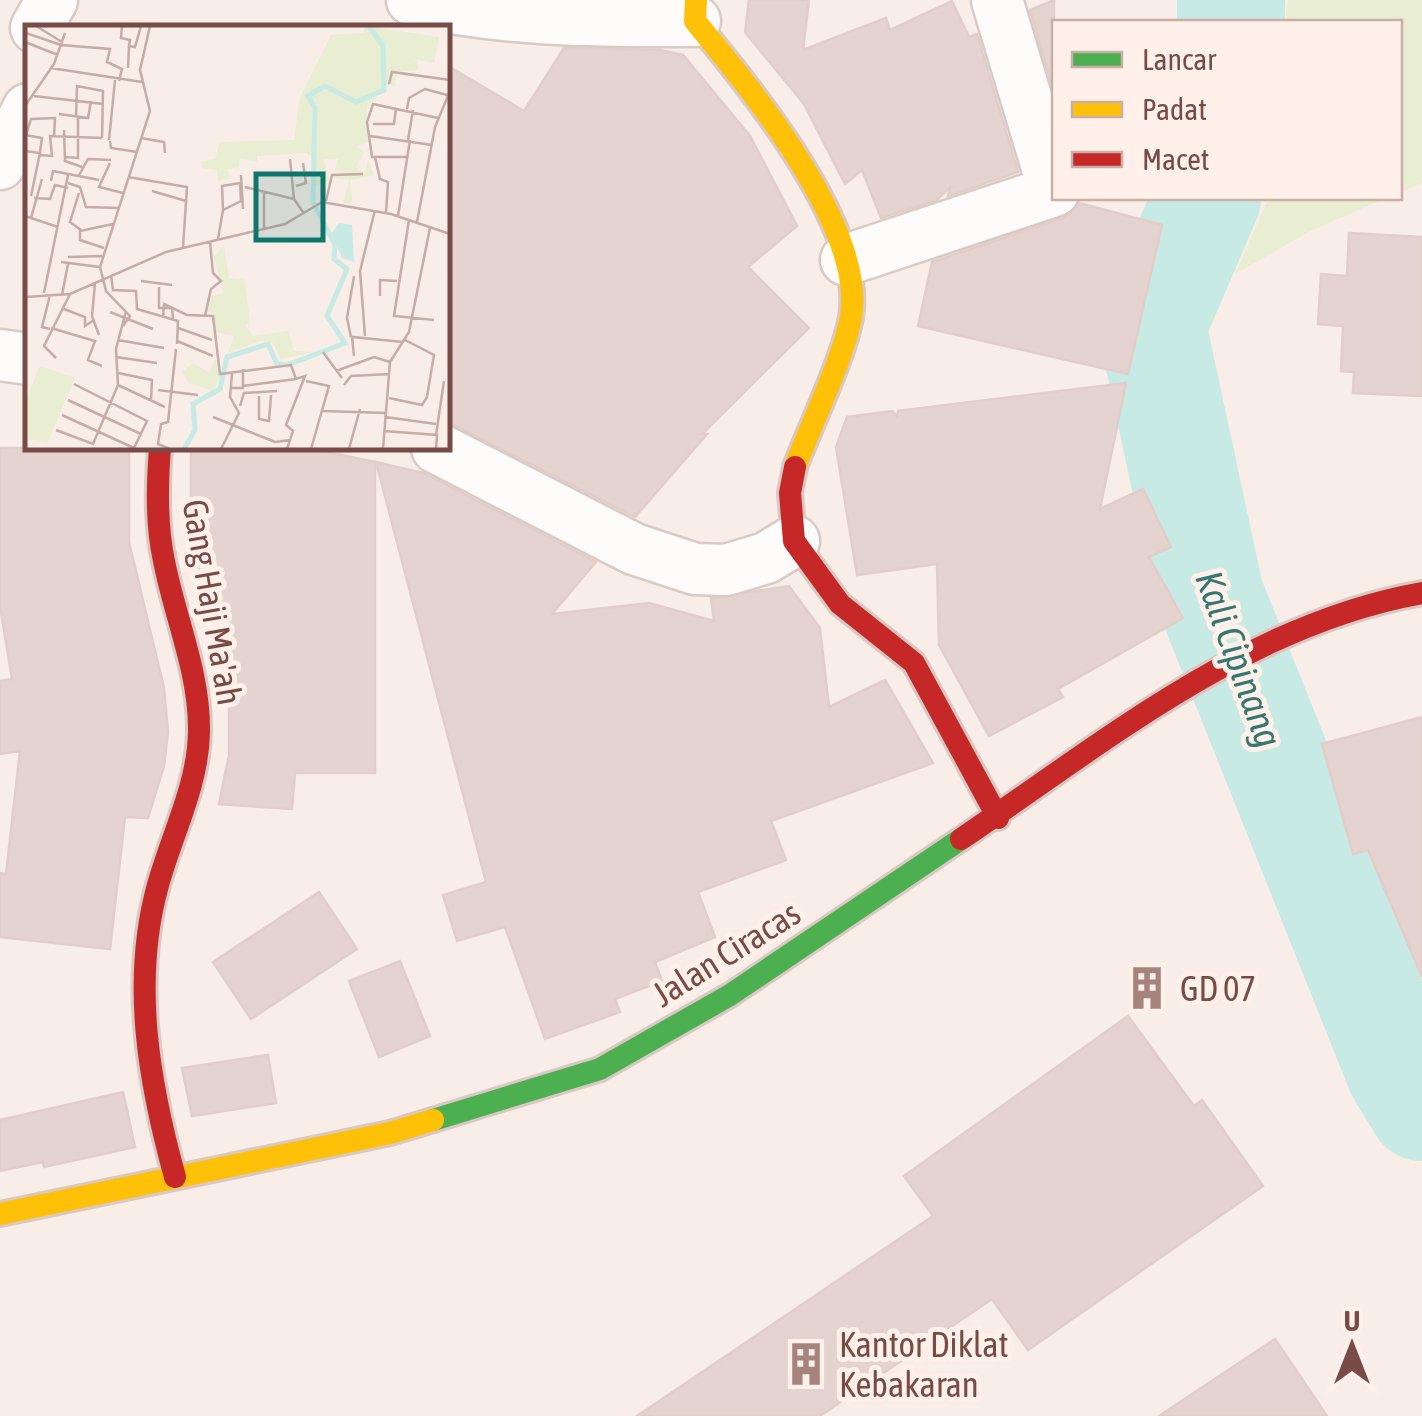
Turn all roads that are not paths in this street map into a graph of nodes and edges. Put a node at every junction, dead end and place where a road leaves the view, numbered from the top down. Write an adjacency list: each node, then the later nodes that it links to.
1 (52, 0): 5 (street)
2 (412, 0): 4 (street)
3 (1003, 3): 8 (street)
4 (695, 11): 10 (street)
5 (38, 25)
6 (25, 115): 7 (street)
7 (0, 164)
8 (1052, 184)
9 (1052, 192): 10 (street)
10 (846, 260): 15 (street)
11 (0, 355): 12 (street)
12 (25, 359)
13 (160, 450): 18 (street, Gang Haji Ma'ah)
14 (441, 450): 15 (street)
15 (794, 540): 17 (street)
16 (1422, 593): 17 (street, Jalan Ciracas)
17 (998, 818): 18 (street, Jalan Ciracas)
18 (175, 1177): 19 (street, Jalan Ciracas)
19 (0, 1214)

